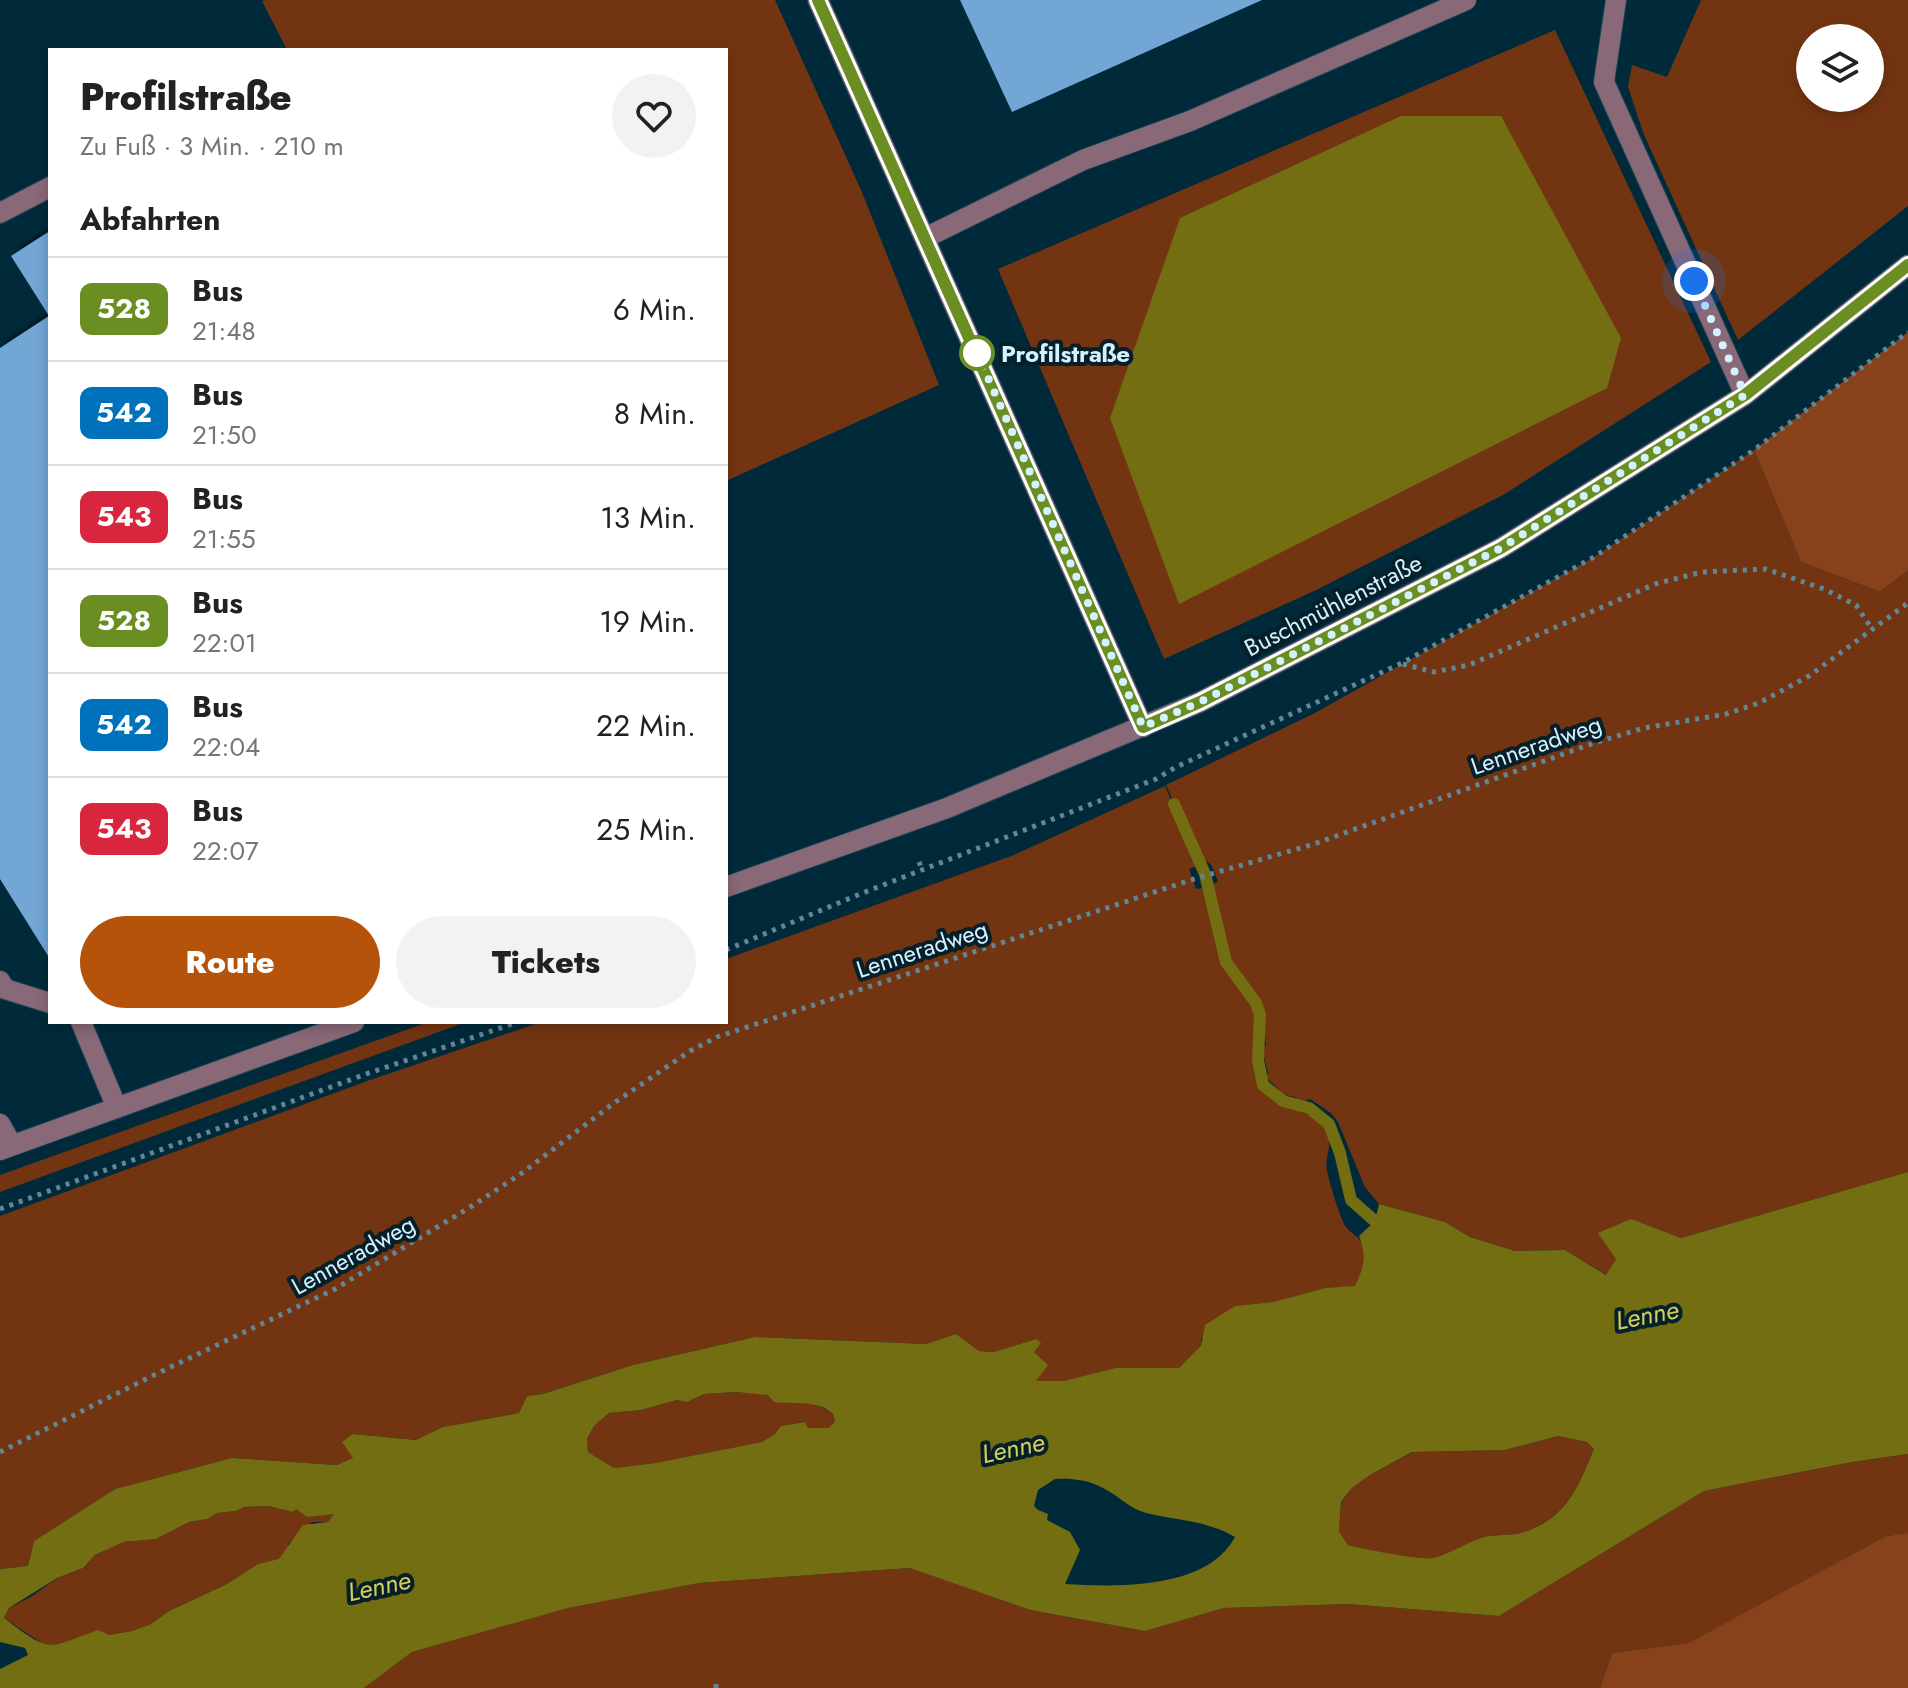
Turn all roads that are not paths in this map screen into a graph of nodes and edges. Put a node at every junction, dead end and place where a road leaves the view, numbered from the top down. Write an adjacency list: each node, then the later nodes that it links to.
1 (818, 0): 6 (street)
2 (1466, 0): 6 (street)
3 (1616, 0): 8 (street)
4 (48, 188): 5 (street)
5 (0, 213)
6 (925, 238): 9 (street)
7 (1908, 265): 8 (street, Buschmühlenstraße)
8 (1745, 395): 9 (street, Buschmühlenstraße)
9 (1143, 727): 10 (street, Buschmühlenstraße)
10 (728, 886)
11 (0, 981): 12 (street)
12 (48, 1002)
13 (82, 1024): 15 (street)
14 (348, 1024): 15 (street)
15 (117, 1108): 17 (street)
16 (0, 1124): 17 (street)
17 (6, 1148)

